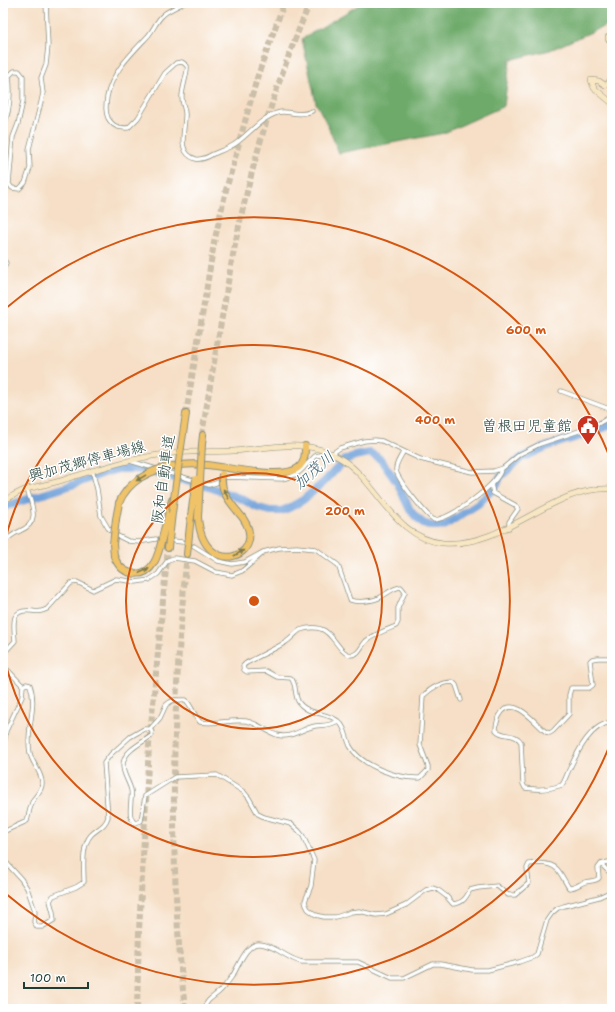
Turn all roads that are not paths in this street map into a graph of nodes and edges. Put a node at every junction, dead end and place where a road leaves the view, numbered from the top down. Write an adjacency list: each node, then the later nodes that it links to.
1 (46, 3): 8 (street)
2 (184, 3): 7 (street)
3 (612, 36): 4 (main road)
4 (612, 46)
5 (612, 76): 6 (main road)
6 (612, 103)
7 (312, 110)
8 (3, 126)
9 (3, 259): 10 (street)
10 (3, 269)
11 (561, 391): 12 (street)
12 (612, 410)
13 (186, 414): 28 (highway, 阪和自動車道, bridge)
14 (612, 416): 22 (street)
15 (203, 435): 16 (highway)
16 (202, 444): 21 (highway, one-way to 21, bridge); 37 (highway, bridge)
17 (306, 446): 19 (main road, 興加茂郷停車場線); 20 (main road, 興加茂郷停車場線); 21 (highway)
18 (404, 452): 19 (street); 22 (street); 24 (street)
19 (332, 453): 20 (street); 29 (main road, 興加茂郷停車場線)
20 (130, 461): 23 (main road, 興加茂郷停車場線)
21 (226, 467): 28 (highway, one-way to 28, bridge)
22 (501, 470): 24 (street)
23 (92, 471): 25 (main road, 興加茂郷停車場線); 30 (street)
24 (491, 484): 29 (street)
25 (27, 489): 27 (main road, 興加茂郷停車場線); 33 (street)
26 (612, 489): 29 (main road, 興加茂郷停車場線)
27 (3, 501)
28 (170, 512): 35 (highway, 阪和自動車道)
29 (508, 528)
30 (156, 539)
31 (174, 541): 32 (street)
32 (182, 542)
33 (3, 545)
34 (194, 546): 36 (street)
35 (168, 548)
36 (266, 551): 38 (street); 43 (street)
37 (186, 554)
38 (3, 654)
39 (612, 658): 44 (street)
40 (3, 665): 41 (street)
41 (22, 686): 46 (street); 47 (street)
42 (461, 700): 43 (street)
43 (338, 721): 45 (street)
44 (612, 722)
45 (150, 729): 48 (street); 50 (street)
46 (3, 751)
47 (3, 832)
48 (3, 859)
49 (612, 861): 50 (street)
50 (601, 864): 51 (street)
51 (612, 875)
52 (612, 891): 53 (street)
53 (204, 1009)

